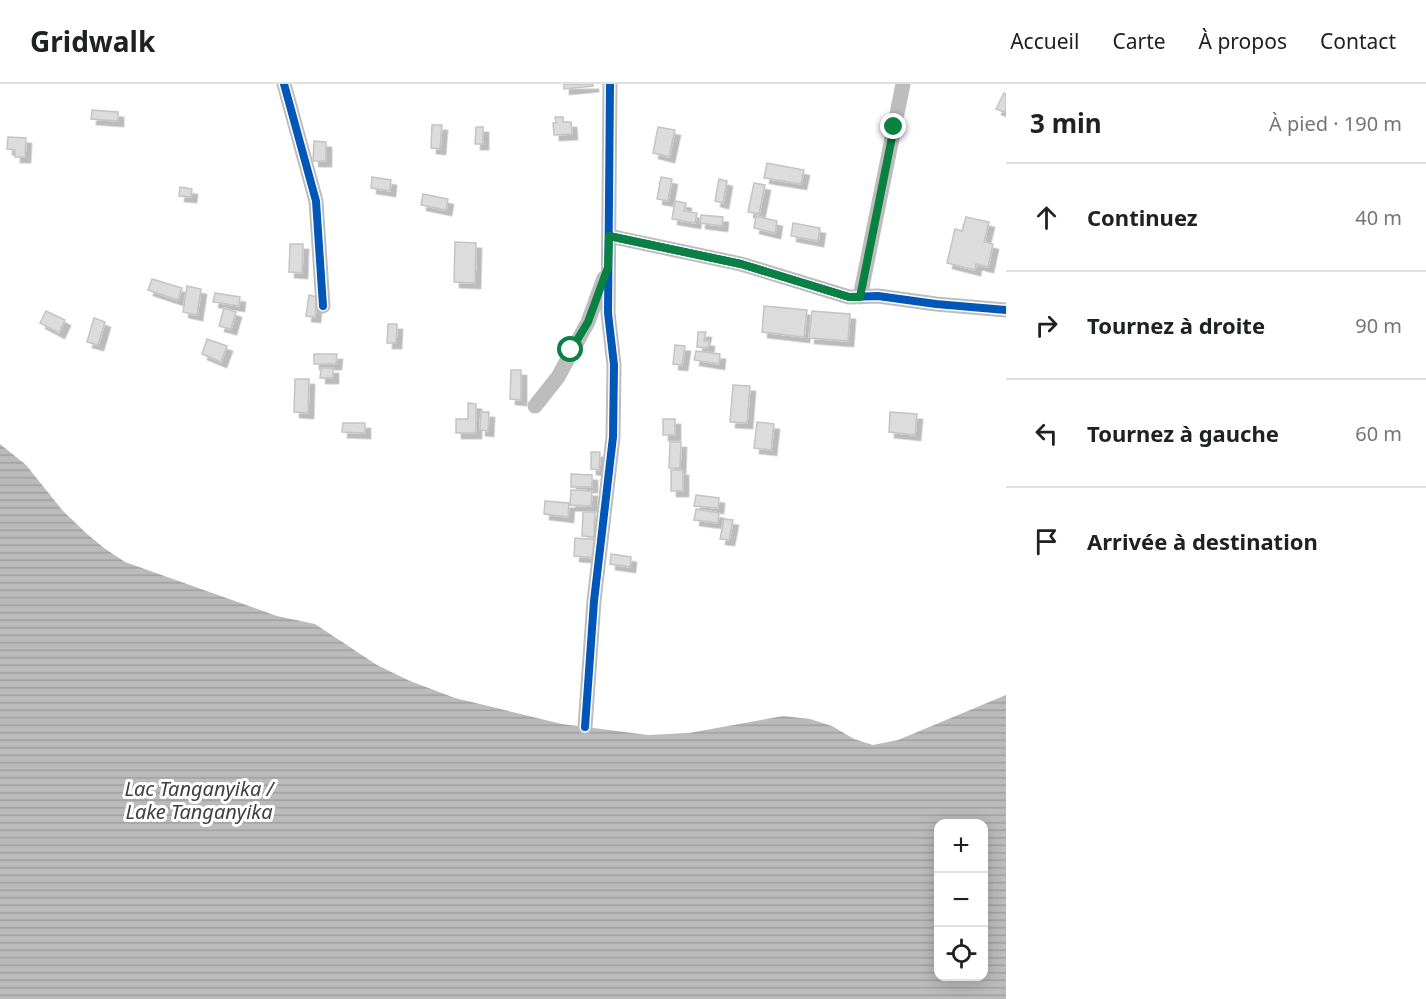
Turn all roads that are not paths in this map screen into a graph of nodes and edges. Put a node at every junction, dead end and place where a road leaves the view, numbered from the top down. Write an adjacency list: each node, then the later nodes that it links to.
1 (284, 84): 7 (street)
2 (609, 84): 4 (street)
3 (903, 84): 6 (street)
4 (609, 236): 5 (street); 6 (street)
5 (608, 267): 9 (street); 10 (street)
6 (860, 297): 8 (street)
7 (323, 306)
8 (1006, 310)
9 (535, 406)
10 (585, 727)

